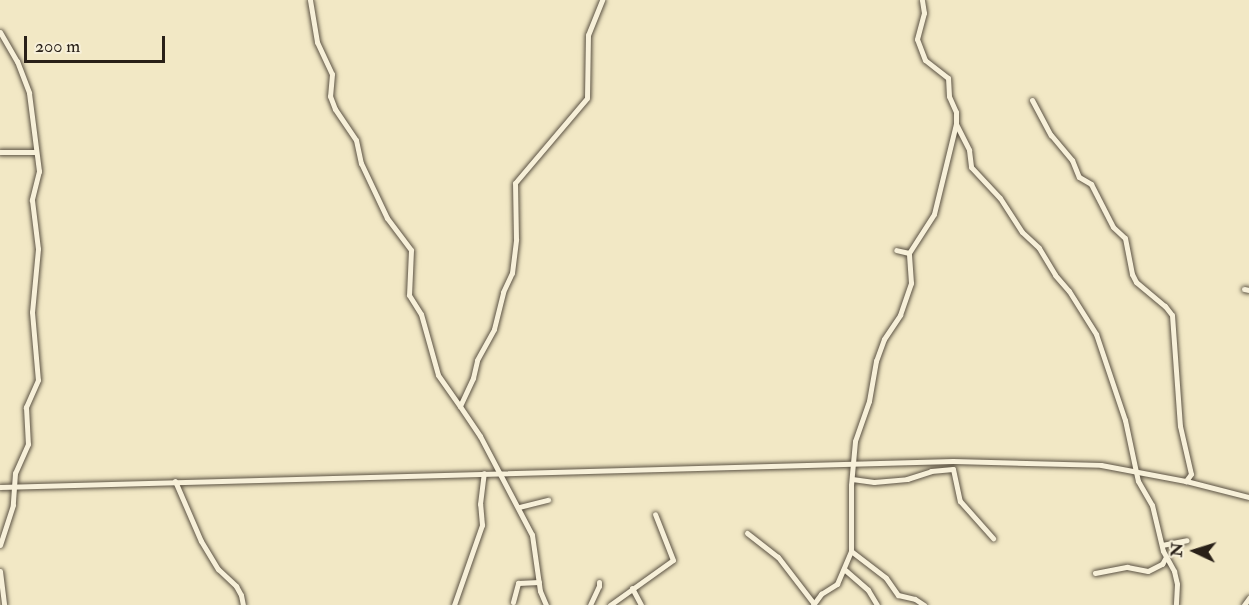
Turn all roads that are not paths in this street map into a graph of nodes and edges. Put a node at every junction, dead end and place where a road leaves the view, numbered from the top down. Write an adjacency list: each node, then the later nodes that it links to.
1 (310, 0): 11 (street)
2 (602, 0): 11 (street)
3 (922, 0): 6 (street)
4 (0, 32): 8 (street)
5 (1032, 100): 18 (street)
6 (956, 124): 10 (street); 14 (street)
7 (0, 152): 8 (street)
8 (36, 152): 19 (street)
9 (896, 250): 10 (street)
10 (909, 253): 12 (street)
11 (460, 406): 13 (street)
12 (853, 464): 13 (street); 14 (street); 16 (street)
13 (497, 472): 15 (street); 23 (street)
14 (1137, 472): 18 (street); 29 (street)
15 (484, 473): 17 (street); 43 (street)
16 (852, 479): 26 (street); 30 (street)
17 (175, 481): 19 (street); 42 (street)
18 (1186, 481): 21 (street)
19 (15, 486): 20 (street); 28 (street)
20 (0, 487)
21 (1249, 497)
22 (548, 500): 23 (street)
23 (519, 507): 35 (street)
24 (655, 514): 37 (street)
25 (747, 533): 40 (street)
26 (993, 538)
27 (1187, 540): 29 (street)
28 (0, 545)
29 (1161, 545): 31 (street)
30 (851, 551): 32 (street); 49 (street)
31 (1166, 557): 34 (street); 50 (street)
32 (844, 569): 40 (street); 48 (street)
33 (0, 571): 41 (street)
34 (1095, 573)
35 (539, 582): 39 (street); 44 (street)
36 (598, 582): 45 (street)
37 (632, 588): 46 (street); 47 (street)
38 (1249, 598): 51 (street)
39 (513, 602)
40 (814, 604)
41 (4, 605)
42 (243, 605)
43 (454, 605)
44 (546, 605)
45 (590, 605)
46 (610, 605)
47 (640, 605)
48 (877, 605)
49 (924, 605)
50 (1176, 605)
51 (1244, 605)

